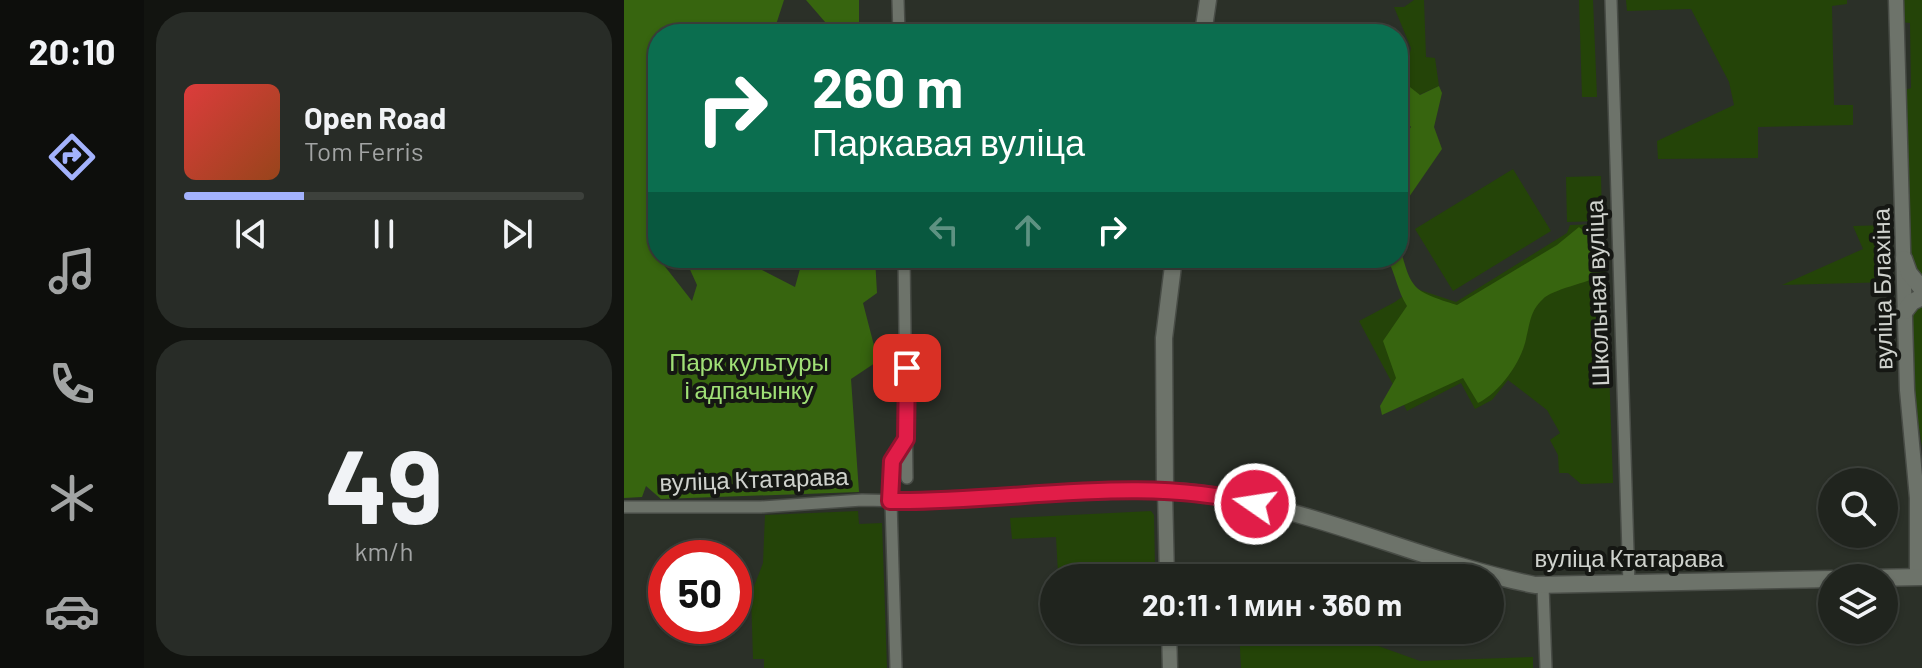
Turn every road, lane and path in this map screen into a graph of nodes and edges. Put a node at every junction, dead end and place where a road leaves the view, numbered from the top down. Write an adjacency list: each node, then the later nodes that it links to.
1 (898, 0): 5 (street)
2 (1208, 0): 6 (main road)
3 (1611, 0): 22 (street, Школьная вуліца)
4 (1896, 0): 7 (street, вуліца Блахіна)
5 (899, 24)
6 (1204, 24)
7 (1904, 259): 10 (main road); 12 (street, вуліца Блахіна)
8 (904, 268): 13 (street)
9 (1173, 268): 15 (main road)
10 (1922, 289)
11 (1922, 297): 12 (main road)
12 (1905, 311): 20 (street, вуліца Блахіна)
13 (906, 439): 14 (street); 16 (street)
14 (907, 478)
15 (1165, 491): 16 (street, вуліца Ктатарава); 18 (street); 23 (main road, вуліца Ктатарава)
16 (890, 501): 17 (street, вуліца Ктатарава); 25 (street)
17 (624, 507)
18 (1167, 564)
19 (1898, 577): 20 (main road)
20 (1920, 577)
21 (1818, 579): 22 (main road, вуліца Ктатарава)
22 (1629, 585): 23 (main road, вуліца Ктатарава)
23 (1543, 586): 27 (street)
24 (1169, 644): 26 (street)
25 (896, 668)
26 (1170, 668)
27 (1546, 668)

